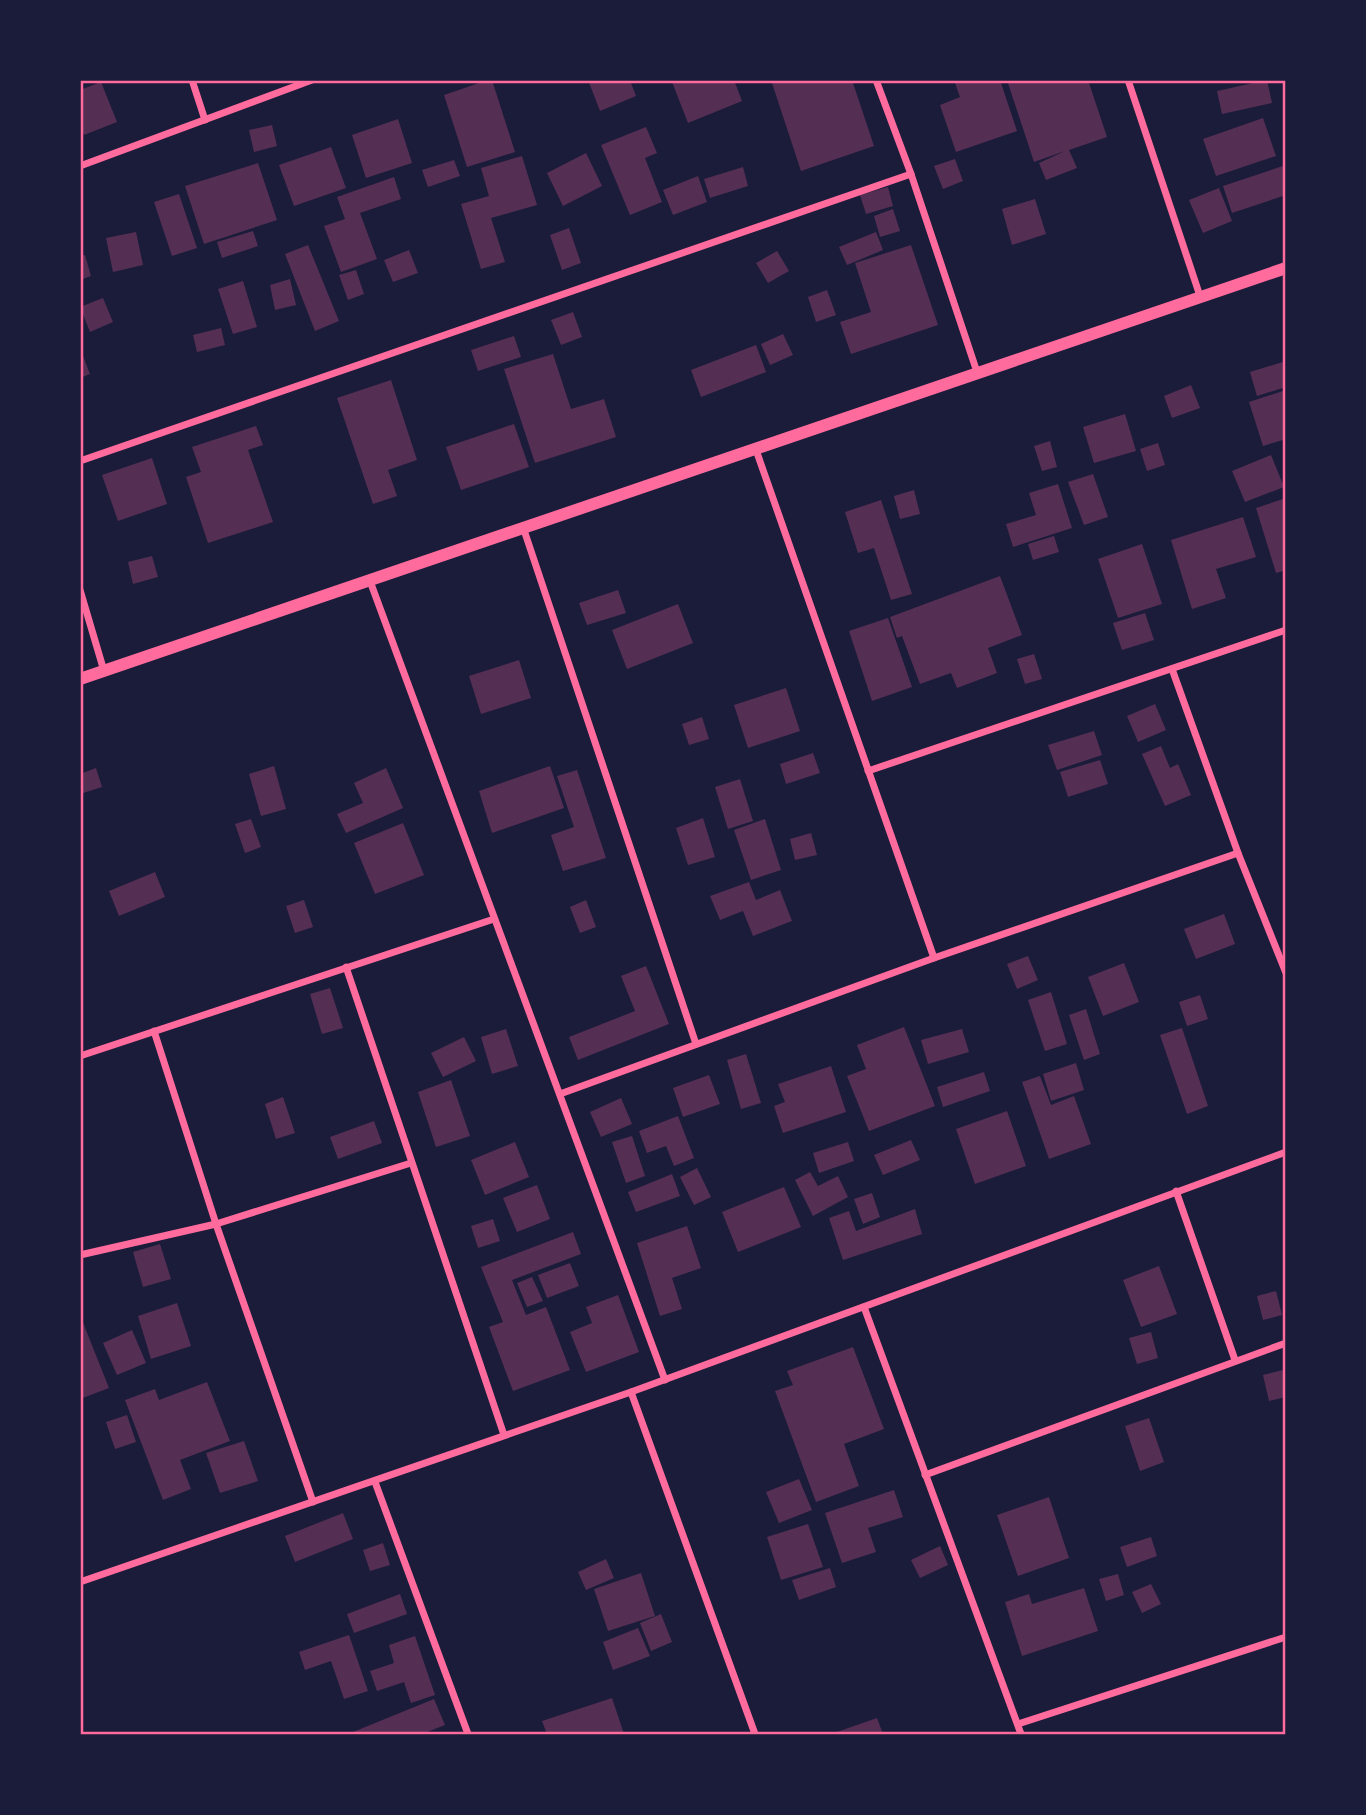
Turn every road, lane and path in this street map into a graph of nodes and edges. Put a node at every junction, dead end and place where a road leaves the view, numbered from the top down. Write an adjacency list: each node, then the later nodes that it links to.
1 (192, 80): 5 (street)
2 (312, 80): 5 (street)
3 (876, 80): 7 (street)
4 (1128, 80): 9 (street)
5 (205, 120): 6 (street)
6 (80, 166)
7 (911, 174): 10 (street); 12 (street)
8 (1286, 268): 9 (street)
9 (1200, 296): 10 (street)
10 (977, 372): 11 (street)
11 (755, 447): 13 (street); 20 (street)
12 (80, 461)
13 (524, 530): 14 (street); 27 (street)
14 (370, 581): 18 (street); 22 (street)
15 (80, 590): 18 (street)
16 (1286, 630): 17 (street)
17 (1172, 668): 20 (street); 21 (street)
18 (104, 671): 19 (street)
19 (80, 679)
20 (867, 771): 23 (street)
21 (1238, 853): 23 (street); 25 (street)
22 (494, 919): 24 (street); 29 (street)
23 (934, 958): 27 (street)
24 (346, 967): 26 (street); 31 (street)
25 (1286, 974)
26 (154, 1031): 28 (street); 33 (street)
27 (696, 1044): 29 (street)
28 (80, 1056)
29 (559, 1094): 38 (street)
30 (1286, 1152): 32 (street)
31 (411, 1163): 33 (street); 40 (street)
32 (1176, 1191): 35 (street); 37 (street)
33 (216, 1224): 34 (street); 43 (street)
34 (80, 1255)
35 (864, 1307): 38 (street); 41 (street)
36 (1286, 1343): 37 (street)
37 (1235, 1360): 41 (street)
38 (665, 1380): 39 (street)
39 (631, 1392): 40 (street); 48 (street)
40 (504, 1435): 42 (street)
41 (925, 1475): 46 (street)
42 (375, 1482): 43 (street); 47 (street)
43 (313, 1503): 44 (street)
44 (80, 1582)
45 (1286, 1637): 46 (street)
46 (1018, 1724): 49 (street)
47 (468, 1734)
48 (755, 1734)
49 (1021, 1734)

